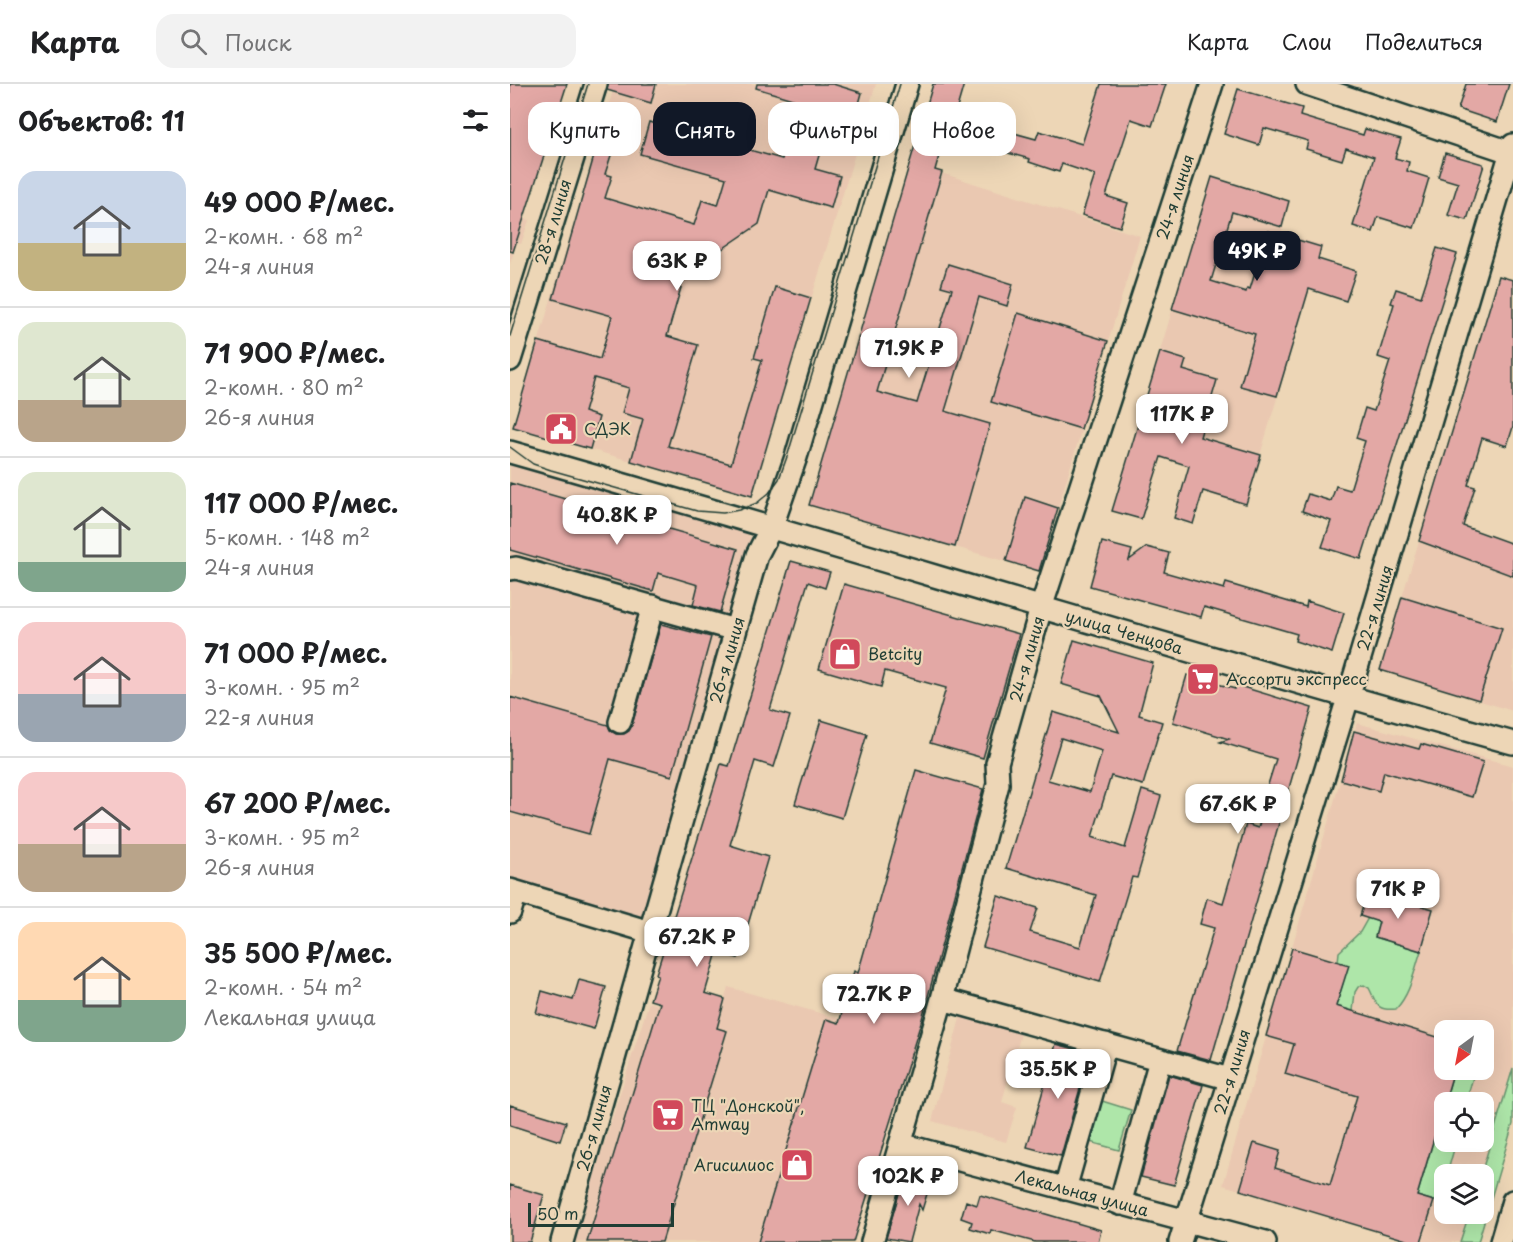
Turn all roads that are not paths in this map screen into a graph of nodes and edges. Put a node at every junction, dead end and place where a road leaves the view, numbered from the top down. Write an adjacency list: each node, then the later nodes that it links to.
1 (596, 84): 6 (street, 28-я линия)
2 (908, 84): 8 (street, 26-я линия)
3 (1212, 84): 11 (street, 24-я линия)
4 (1307, 84): 5 (street)
5 (1512, 150): 13 (street, 22-я линия)
6 (510, 360)
7 (510, 452): 8 (street, улица Ченцова)
8 (772, 526): 11 (street, улица Ченцова); 12 (street, 26-я линия)
9 (510, 569): 10 (street)
10 (653, 606): 12 (street); 14 (street)
11 (1041, 608): 13 (street, улица Ченцова); 18 (street, 24-я линия)
12 (735, 630): 17 (street, 26-я линия)
13 (1348, 698): 15 (street, улица Ченцова); 21 (street, 22-я линия)
14 (620, 722)
15 (1513, 743)
16 (512, 898): 17 (street)
17 (650, 932): 27 (street, 26-я линия)
18 (942, 999): 19 (street); 22 (street, 24-я линия)
19 (1106, 1044): 20 (street); 23 (street)
20 (1160, 1060): 21 (street); 25 (street)
21 (1230, 1079): 26 (street, 22-я линия)
22 (900, 1144): 23 (street, Лекальная улица); 28 (street, 24-я линия)
23 (1065, 1189): 25 (street, Лекальная улица)
24 (1513, 1202): 31 (street)
25 (1120, 1204): 26 (street, Лекальная улица)
26 (1186, 1222): 29 (street, 22-я линия); 30 (street, Лекальная улица)
27 (562, 1242)
28 (872, 1242)
29 (1180, 1242)
30 (1265, 1242)
31 (1501, 1242)

